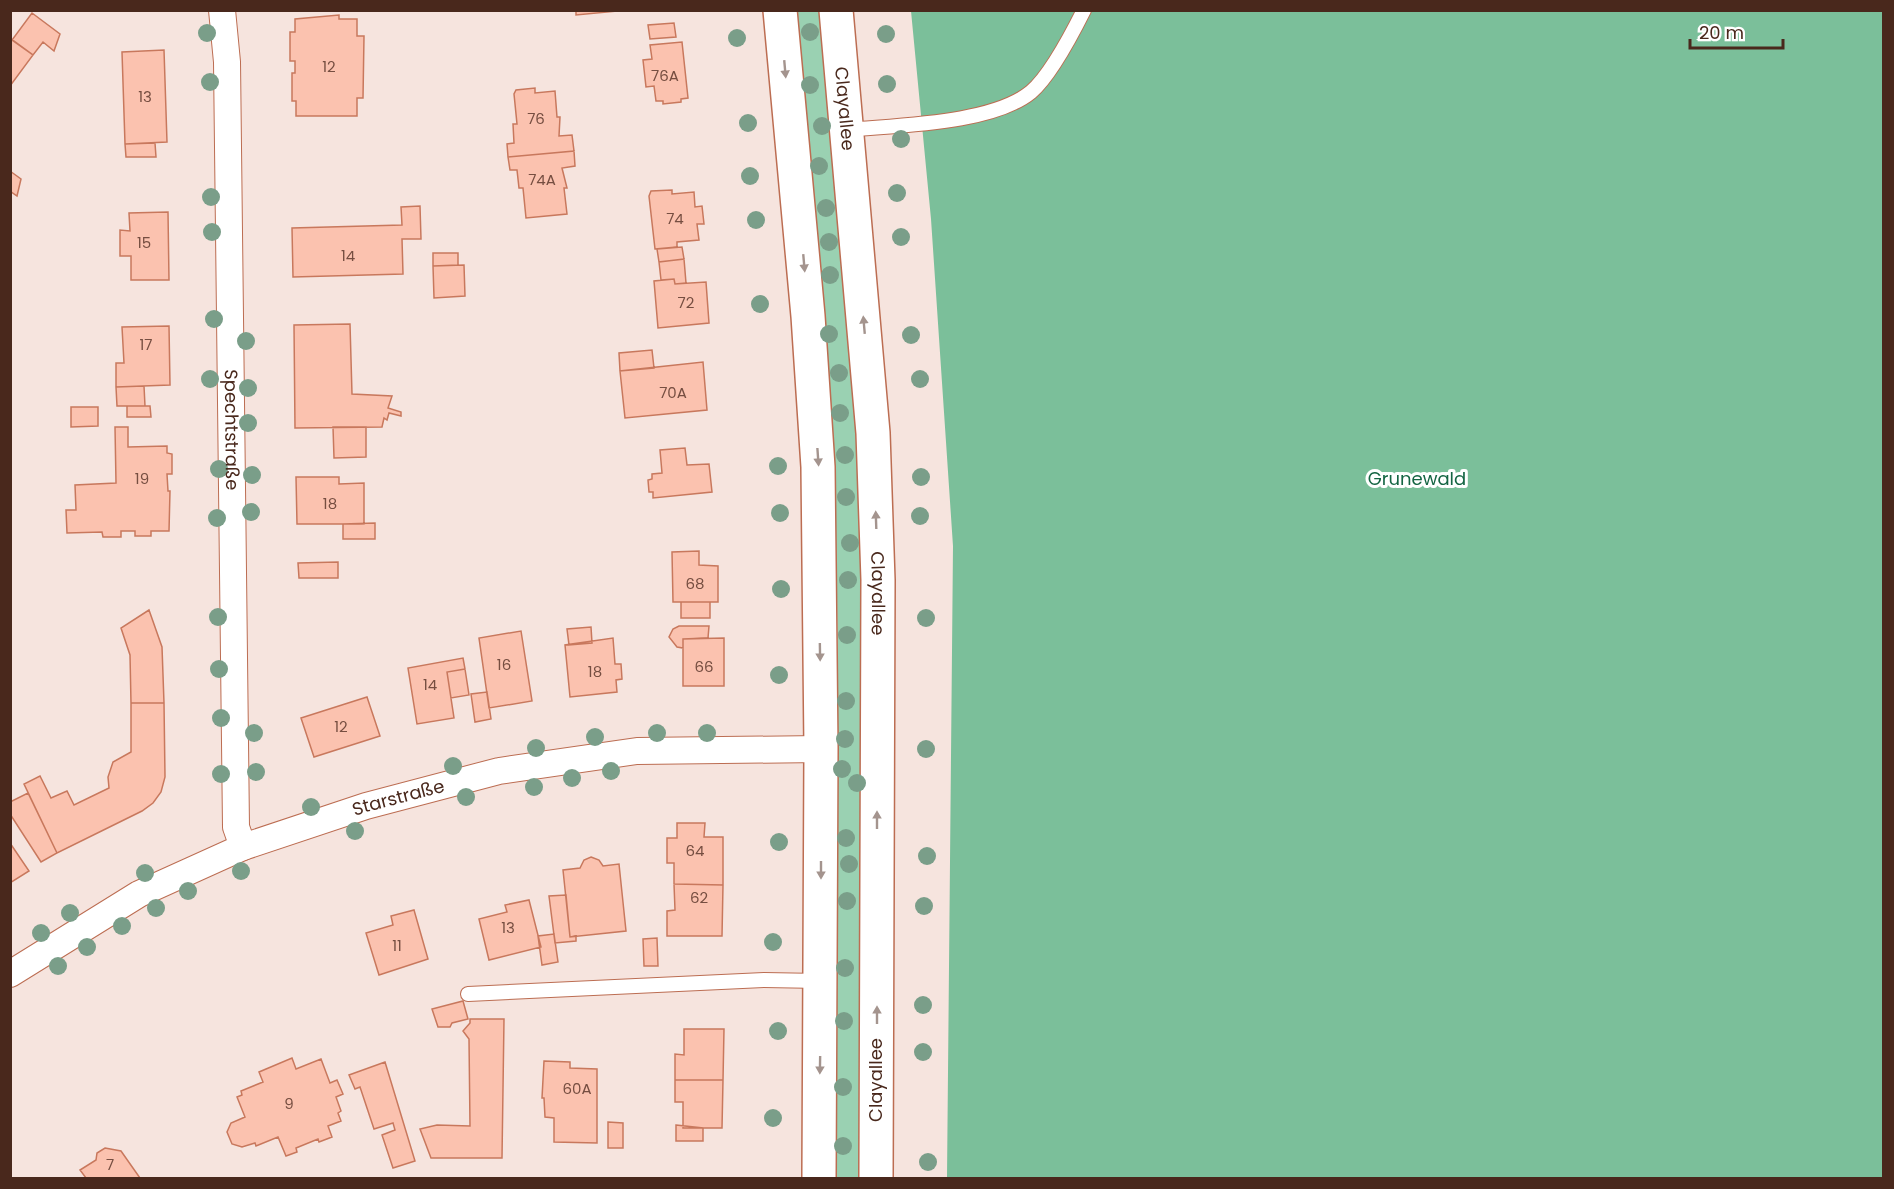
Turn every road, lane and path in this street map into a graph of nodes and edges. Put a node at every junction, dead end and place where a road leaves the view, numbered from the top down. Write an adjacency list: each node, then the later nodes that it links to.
1 (222, 10): 7 (street, Spechtstraße)
2 (780, 10): 6 (main road, one-way to 6)
3 (836, 10): 5 (main road, Clayallee)
4 (1084, 10): 5 (lane)
5 (847, 130): 12 (main road, Clayallee, one-way to 5)
6 (821, 748): 7 (street, Starstraße); 9 (main road, one-way to 9)
7 (243, 847): 8 (street, Starstraße)
8 (10, 974)
9 (821, 981): 10 (lane); 11 (main road, one-way to 11)
10 (468, 993)
11 (819, 1179)
12 (876, 1179)

